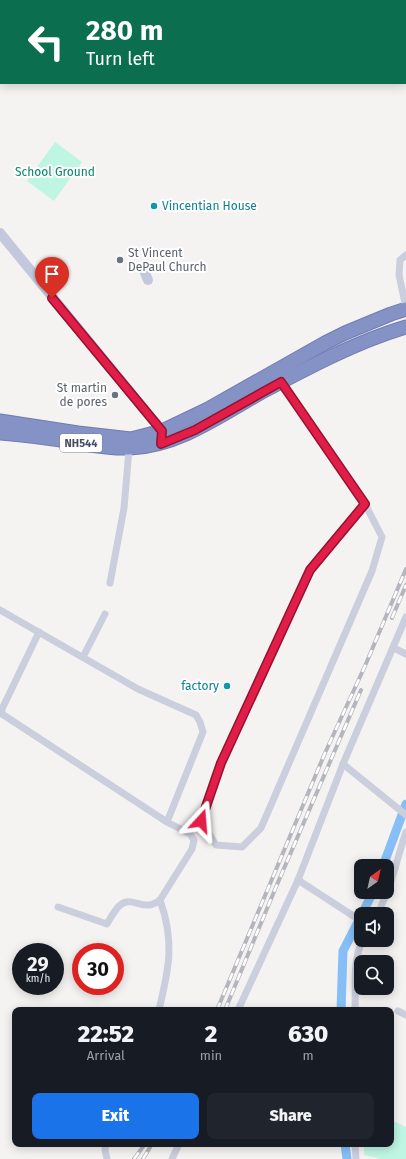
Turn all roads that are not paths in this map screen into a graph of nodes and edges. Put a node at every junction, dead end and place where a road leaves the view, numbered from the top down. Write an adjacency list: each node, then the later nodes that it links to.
1 (0, 233): 10 (main road)
2 (406, 255): 5 (street)
3 (143, 268): 4 (main road)
4 (148, 280)
5 (406, 309): 10 (highway, NH544)
6 (406, 326): 7 (highway, NH544)
7 (281, 382): 10 (highway, NH544); 12 (street)
8 (0, 421): 10 (highway, NH544)
9 (0, 433): 11 (highway, NH544)
10 (162, 438): 11 (highway, NH544)
11 (129, 449): 13 (street)
12 (365, 504): 12 (street)
13 (110, 583)
14 (0, 610): 17 (street)
15 (105, 614): 20 (street)
16 (406, 617): 18 (street)
17 (39, 632): 20 (street); 23 (street)
18 (394, 648): 19 (street); 21 (street)
19 (406, 654)
20 (84, 657): 23 (street)
21 (343, 764): 22 (street); 26 (street)
22 (406, 815)
23 (167, 822): 27 (street)
24 (406, 832): 25 (street)
25 (394, 872)
26 (298, 880): 29 (street); 32 (street)
27 (160, 900): 28 (street); 31 (street)
28 (58, 906)
29 (354, 916)
30 (360, 947): 33 (street)
31 (160, 1007)
32 (239, 1007)
33 (355, 1007)
34 (398, 1011): 35 (street)
35 (406, 1015)
36 (106, 1147): 39 (street)
37 (178, 1147): 40 (street)
38 (356, 1147): 41 (street)
39 (107, 1159)
40 (172, 1159)
41 (356, 1159)

